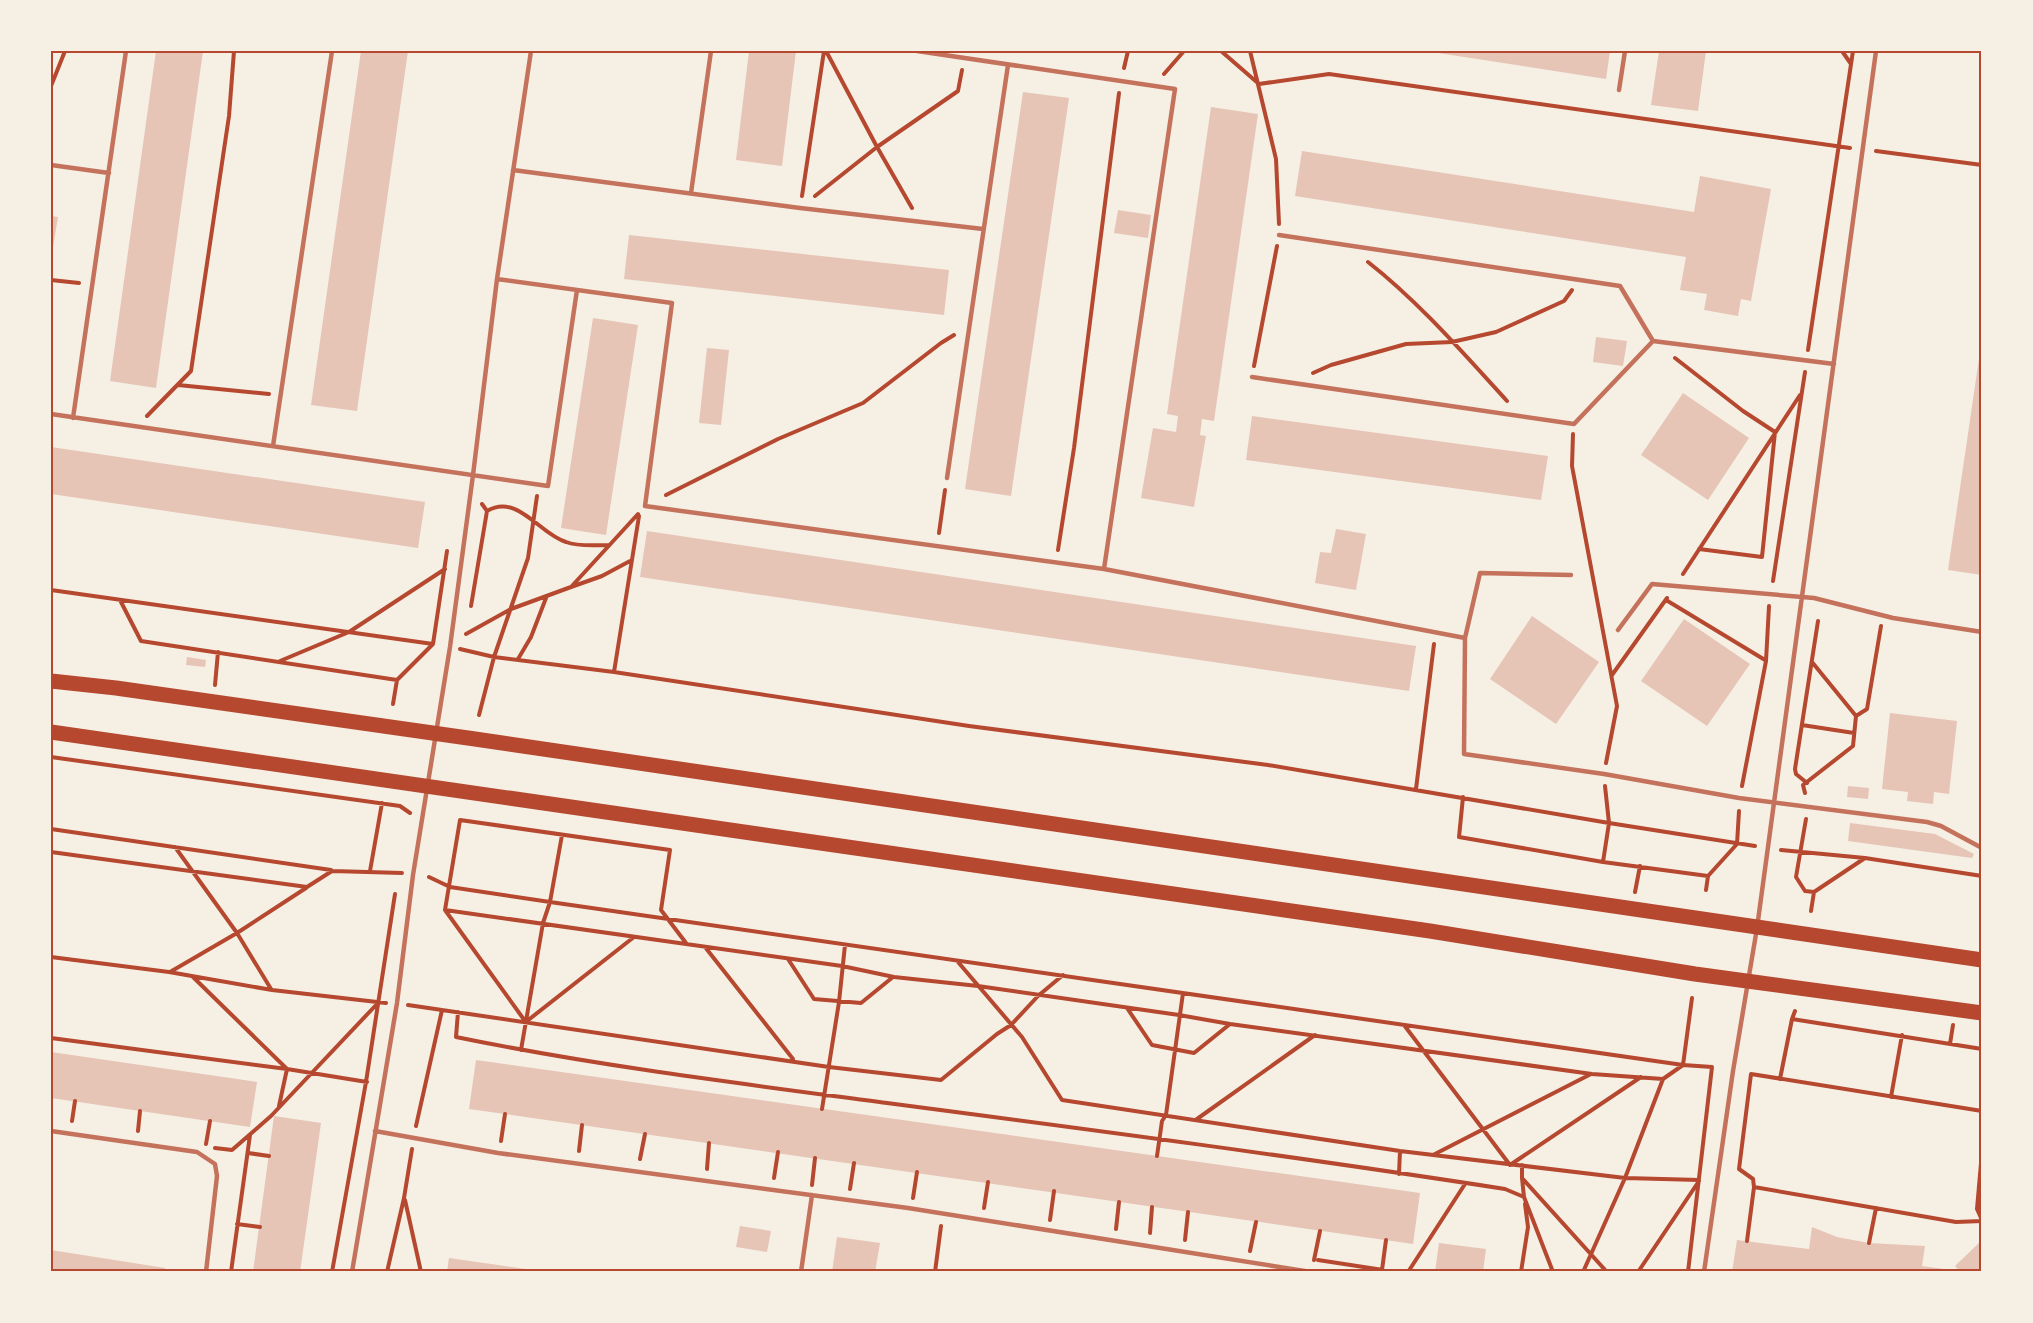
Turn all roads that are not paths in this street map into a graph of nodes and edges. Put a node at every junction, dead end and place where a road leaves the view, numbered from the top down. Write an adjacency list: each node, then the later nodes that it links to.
1 (126, 51): 12 (lane)
2 (332, 51): 23 (lane)
3 (531, 51): 11 (lane)
4 (711, 51): 13 (lane)
5 (917, 51): 8 (lane)
6 (1625, 51): 9 (lane)
7 (1876, 51): 19 (lane)
8 (1008, 65): 14 (lane); 26 (lane)
9 (1619, 90)
10 (51, 165): 12 (lane)
11 (513, 170): 13 (lane); 16 (lane)
12 (109, 173): 22 (lane)
13 (692, 193): 14 (lane)
14 (983, 229): 25 (lane)
15 (1279, 235): 18 (lane)
16 (497, 279): 17 (lane); 24 (lane)
17 (577, 290): 24 (lane); 26 (lane)
18 (1653, 340): 19 (lane); 20 (lane)
19 (1834, 364): 28 (lane)
20 (1252, 377)
21 (51, 414): 22 (lane)
22 (73, 418): 23 (lane)
23 (273, 446): 24 (lane)
24 (474, 475): 34 (lane)
25 (947, 478)
26 (1104, 568): 31 (lane)
27 (1571, 575): 31 (lane)
28 (1802, 597): 29 (lane); 30 (lane); 36 (lane)
29 (1618, 630)
30 (1982, 632)
31 (1465, 638): 36 (lane)
32 (51, 681): 34 (main road)
33 (51, 732): 35 (main road)
34 (435, 733): 35 (lane); 38 (main road)
35 (427, 786): 40 (main road); 43 (lane)
36 (1774, 802): 37 (lane); 38 (lane)
37 (1982, 848)
38 (1757, 928): 39 (main road); 40 (lane)
39 (1982, 960)
40 (1750, 981): 41 (main road); 49 (lane)
41 (1982, 1014)
42 (51, 1131): 45 (lane)
43 (375, 1131): 44 (lane); 46 (lane)
44 (812, 1195): 47 (lane); 48 (lane)
45 (206, 1272)
46 (352, 1272)
47 (801, 1272)
48 (1311, 1272)
49 (1704, 1272)

